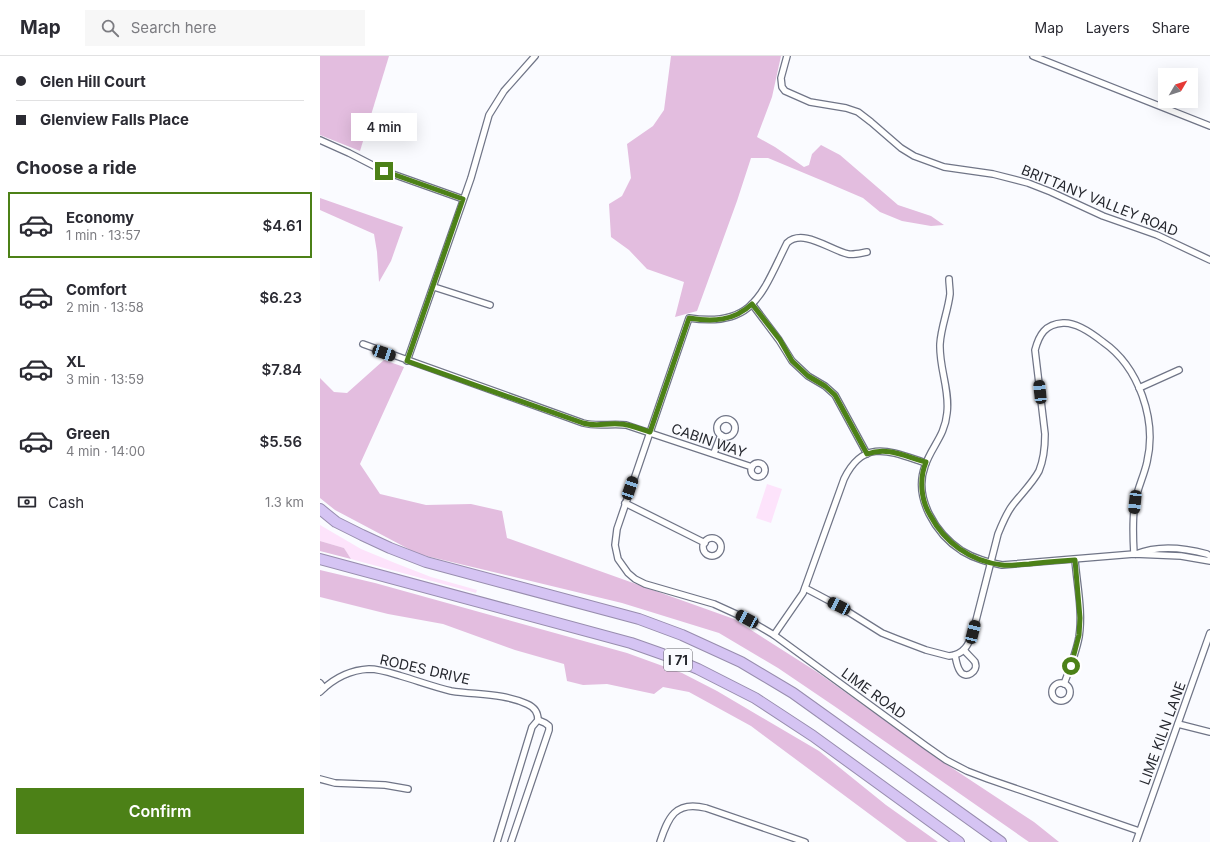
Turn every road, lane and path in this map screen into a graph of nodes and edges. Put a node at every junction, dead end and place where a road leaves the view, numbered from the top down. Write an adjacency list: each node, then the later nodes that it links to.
1 (535, 56): 6 (street)
2 (786, 56): 8 (street, BRITTANY VALLEY ROAD)
3 (1033, 56): 4 (street)
4 (1210, 126)
5 (320, 140): 6 (street)
6 (463, 199): 10 (street)
7 (866, 252): 11 (street)
8 (1210, 260)
9 (949, 278): 21 (street)
10 (434, 287): 12 (street); 14 (street)
11 (752, 304): 17 (street); 20 (street)
12 (490, 305)
13 (363, 344): 14 (street, CABIN WAY)
14 (407, 361): 17 (street, CABIN WAY)
15 (1178, 370): 16 (street)
16 (1139, 388): 30 (street); 38 (street)
17 (650, 432): 19 (street, CABIN WAY); 23 (street)
18 (721, 435): 19 (street)
19 (714, 453): 22 (street, CABIN WAY)
20 (867, 454): 21 (street); 40 (street)
21 (926, 462): 38 (street)
22 (752, 467)
23 (626, 503): 27 (street); 42 (street, LIME ROAD)
24 (320, 509): 26 (highway, I 71)
25 (320, 516): 26 (highway)
26 (336, 522): 57 (highway, I 71)
27 (705, 543)
28 (1164, 549): 29 (street); 30 (street); 31 (street)
29 (1194, 551): 32 (street); 33 (street)
30 (1134, 554): 31 (street); 35 (street)
31 (1164, 556): 33 (street)
32 (1210, 556)
33 (1193, 558): 36 (street)
34 (320, 559): 39 (highway, I 71)
35 (1075, 560): 38 (street); 44 (street)
36 (1210, 561)
37 (320, 563): 39 (highway)
38 (991, 563): 40 (street)
39 (355, 569): 56 (highway, I 71)
40 (805, 588): 42 (street)
41 (1210, 633): 47 (street, LIME KILN LANE)
42 (774, 635): 51 (street, LIME ROAD)
43 (320, 683): 45 (street)
44 (1064, 684)
45 (322, 690): 46 (street, RODES DRIVE)
46 (538, 720): 52 (street); 53 (street, RODES DRIVE)
47 (1178, 724): 48 (street); 51 (street, LIME KILN LANE)
48 (1210, 732)
49 (320, 779): 50 (street)
50 (408, 789)
51 (1139, 831): 58 (street, LIME KILN LANE)
52 (497, 842)
53 (511, 842)
54 (660, 842): 55 (street)
55 (805, 842)
56 (959, 842)
57 (1001, 842)
58 (1136, 842)

